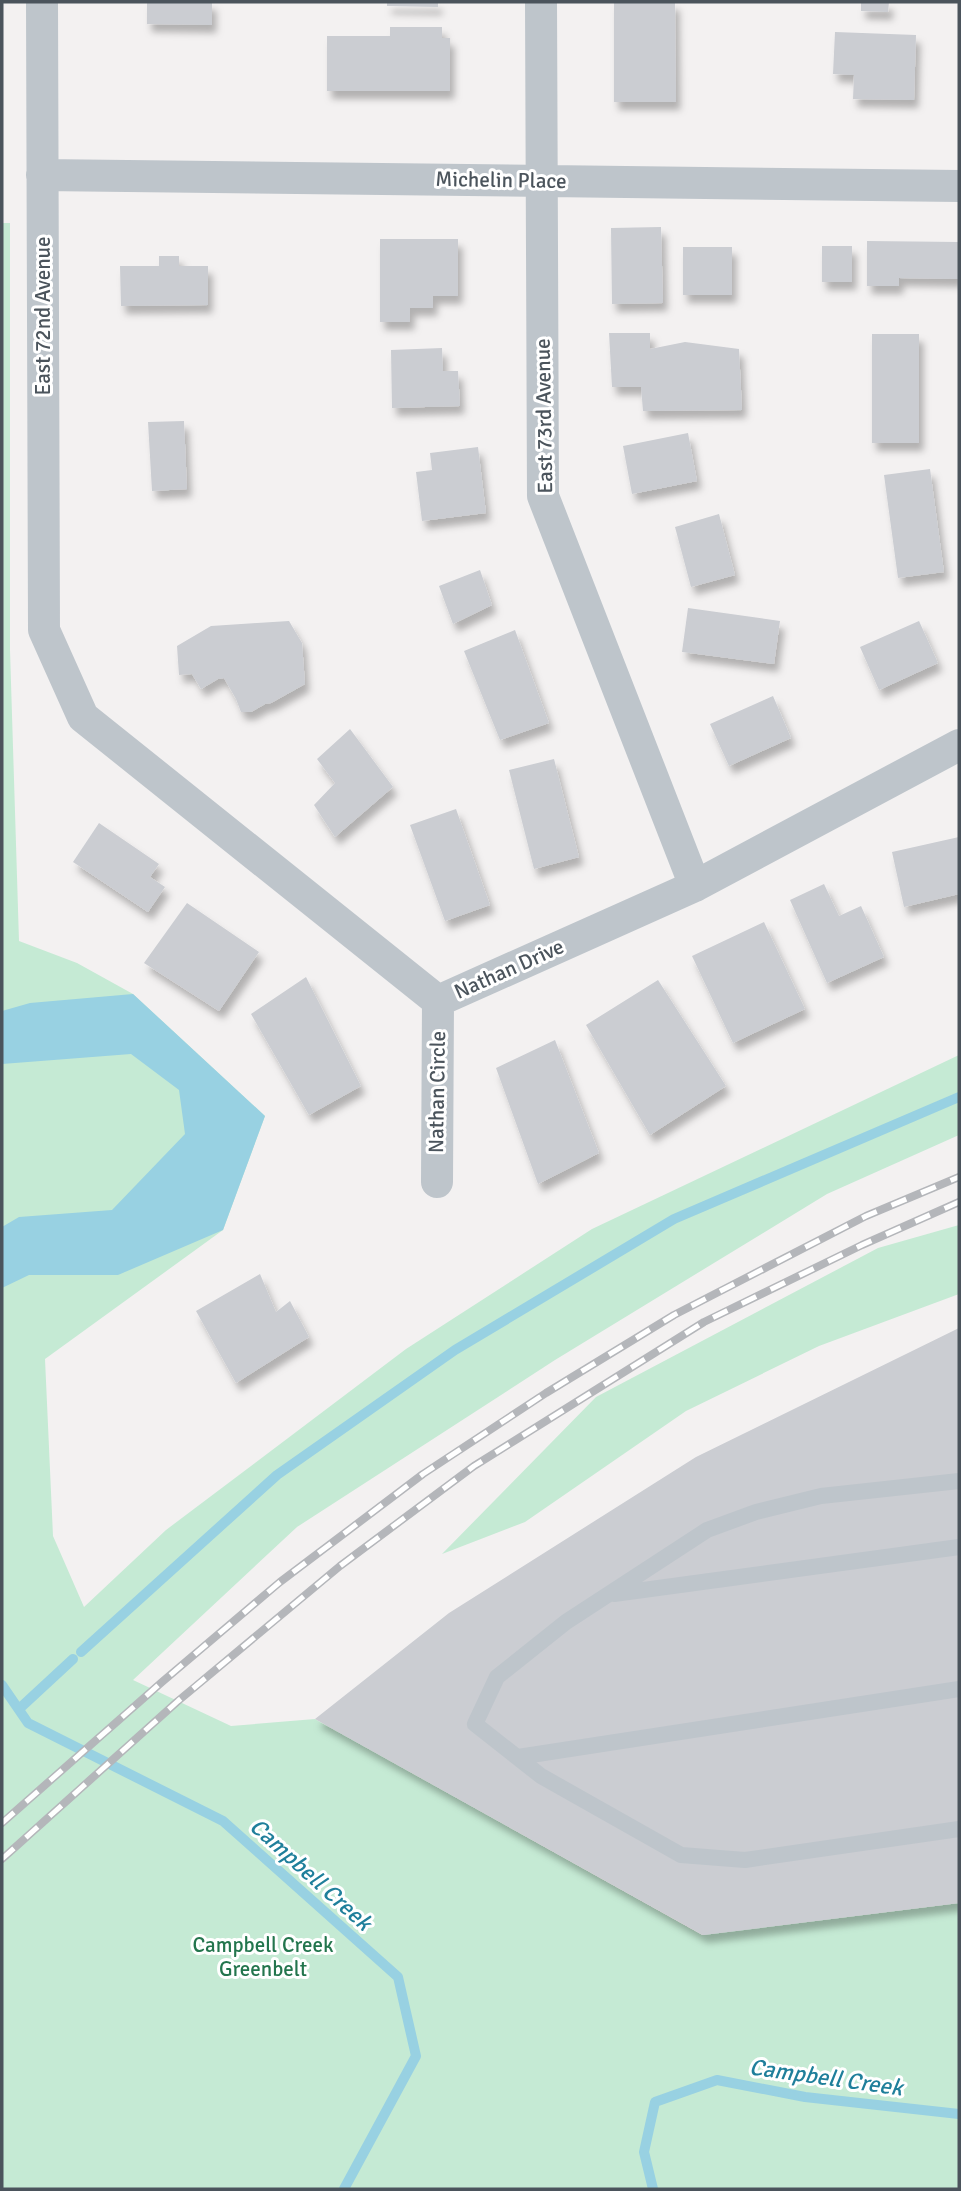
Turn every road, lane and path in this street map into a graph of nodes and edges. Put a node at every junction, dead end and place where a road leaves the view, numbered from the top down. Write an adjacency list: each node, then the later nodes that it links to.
1 (41, 2): 3 (street, East 72nd Avenue)
2 (541, 2): 4 (street, East 73rd Avenue)
3 (42, 175): 4 (street, Michelin Place); 6 (street, East 72nd Avenue)
4 (542, 180): 5 (street, Michelin Place); 8 (street, East 73rd Avenue)
5 (959, 186)
6 (44, 629): 9 (street, Nathan Drive)
7 (959, 745): 8 (street, Nathan Drive)
8 (695, 886): 9 (street, Nathan Drive)
9 (438, 1001): 10 (street, Nathan Circle)
10 (437, 1182)
11 (959, 1481): 13 (lane)
12 (959, 1547): 13 (lane)
13 (608, 1595): 15 (lane)
14 (959, 1689): 15 (lane)
15 (518, 1757): 16 (lane)
16 (959, 1829)

